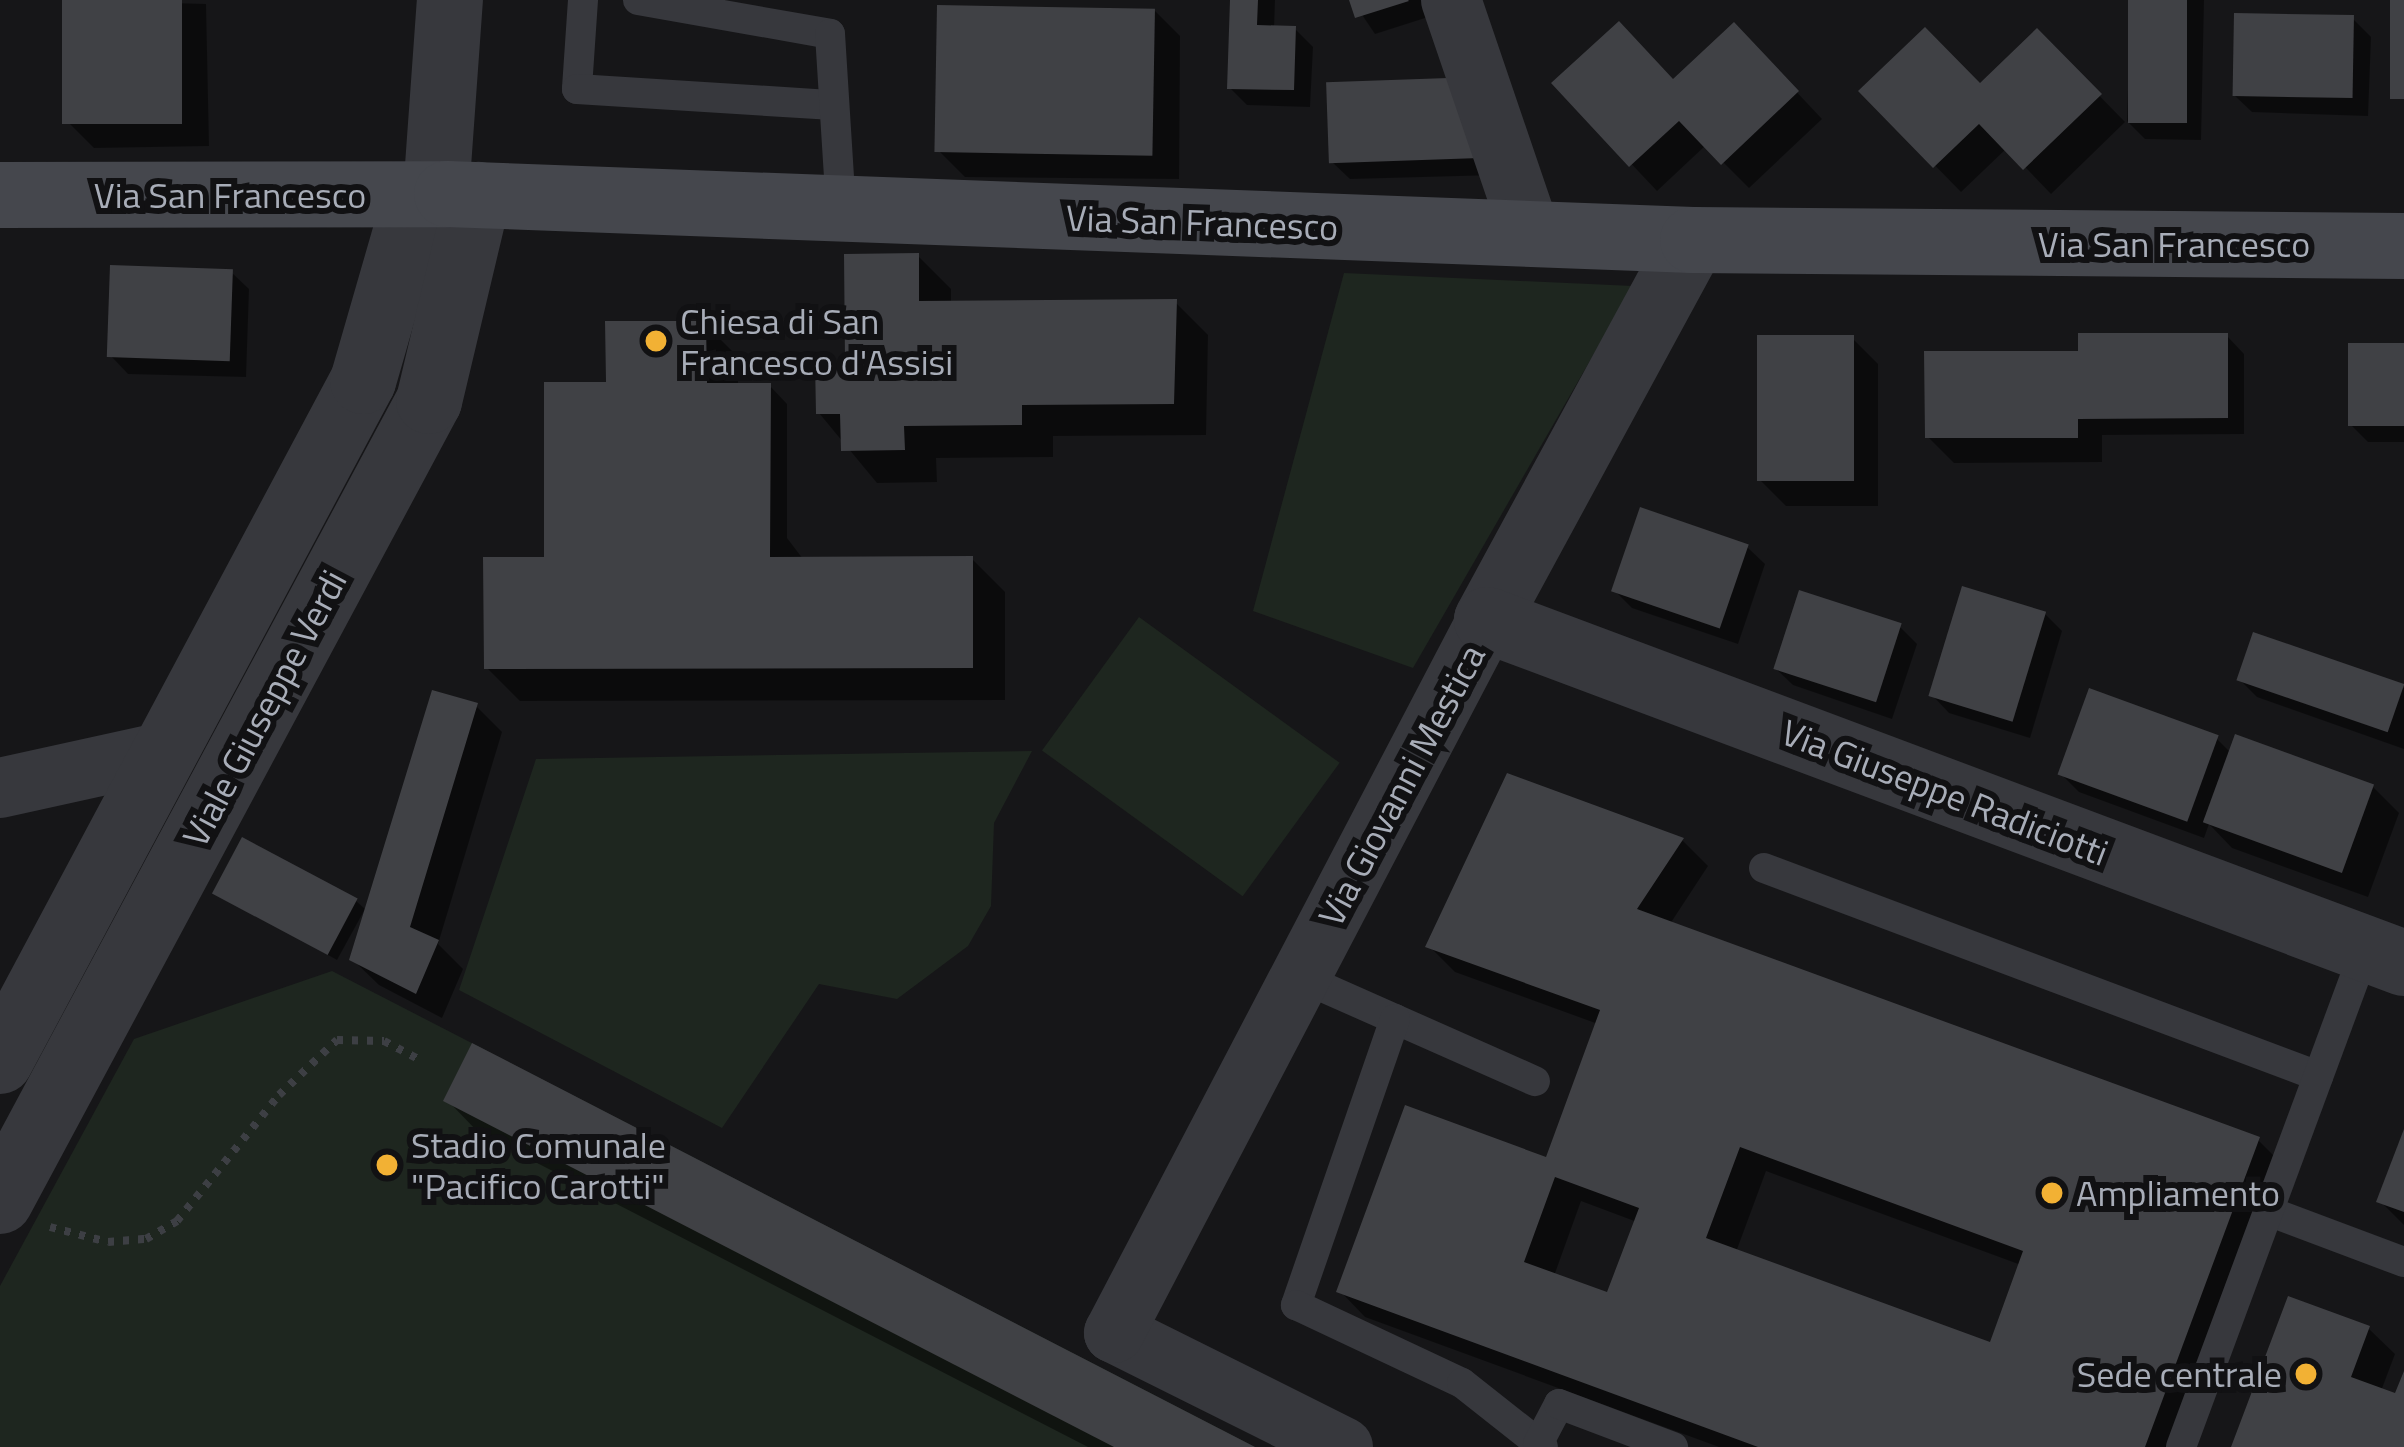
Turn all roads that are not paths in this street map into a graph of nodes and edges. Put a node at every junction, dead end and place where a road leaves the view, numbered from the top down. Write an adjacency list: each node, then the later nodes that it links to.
1 (450, 0): 7 (street, Viale Giuseppe Verdi)
2 (583, 0): 5 (lane)
3 (638, 0): 5 (lane)
4 (1450, 0): 9 (street)
5 (834, 105): 8 (lane)
6 (0, 195): 7 (main road, Via San Francesco)
7 (444, 195): 8 (main road, Via San Francesco); 13 (street, Viale Giuseppe Verdi); 23 (street, Viale Giuseppe Verdi)
8 (841, 208): 9 (main road, Via San Francesco)
9 (1531, 235): 10 (main road, Via San Francesco)
10 (1693, 240): 11 (main road, Via San Francesco); 12 (street, Via Giovanni Mestica)
11 (2404, 246)
12 (1487, 620): 16 (street, Via Giuseppe Radiciotti); 17 (street, Via Giovanni Mestica)
13 (168, 751): 14 (street); 19 (street, Viale Giuseppe Verdi)
14 (0, 788)
15 (1764, 868): 20 (lane)
16 (2384, 956): 20 (lane)
17 (1300, 977): 18 (lane); 26 (street, Via Giovanni Mestica)
18 (1395, 1019): 21 (lane); 25 (lane)
19 (0, 1061)
20 (2318, 1076): 22 (lane)
21 (1534, 1081)
22 (2268, 1210): 24 (lane); 28 (lane)
23 (21, 1212)
24 (2404, 1262)
25 (1541, 1446): 27 (lane)
26 (1343, 1447)
27 (1673, 1447)
28 (2181, 1447)

